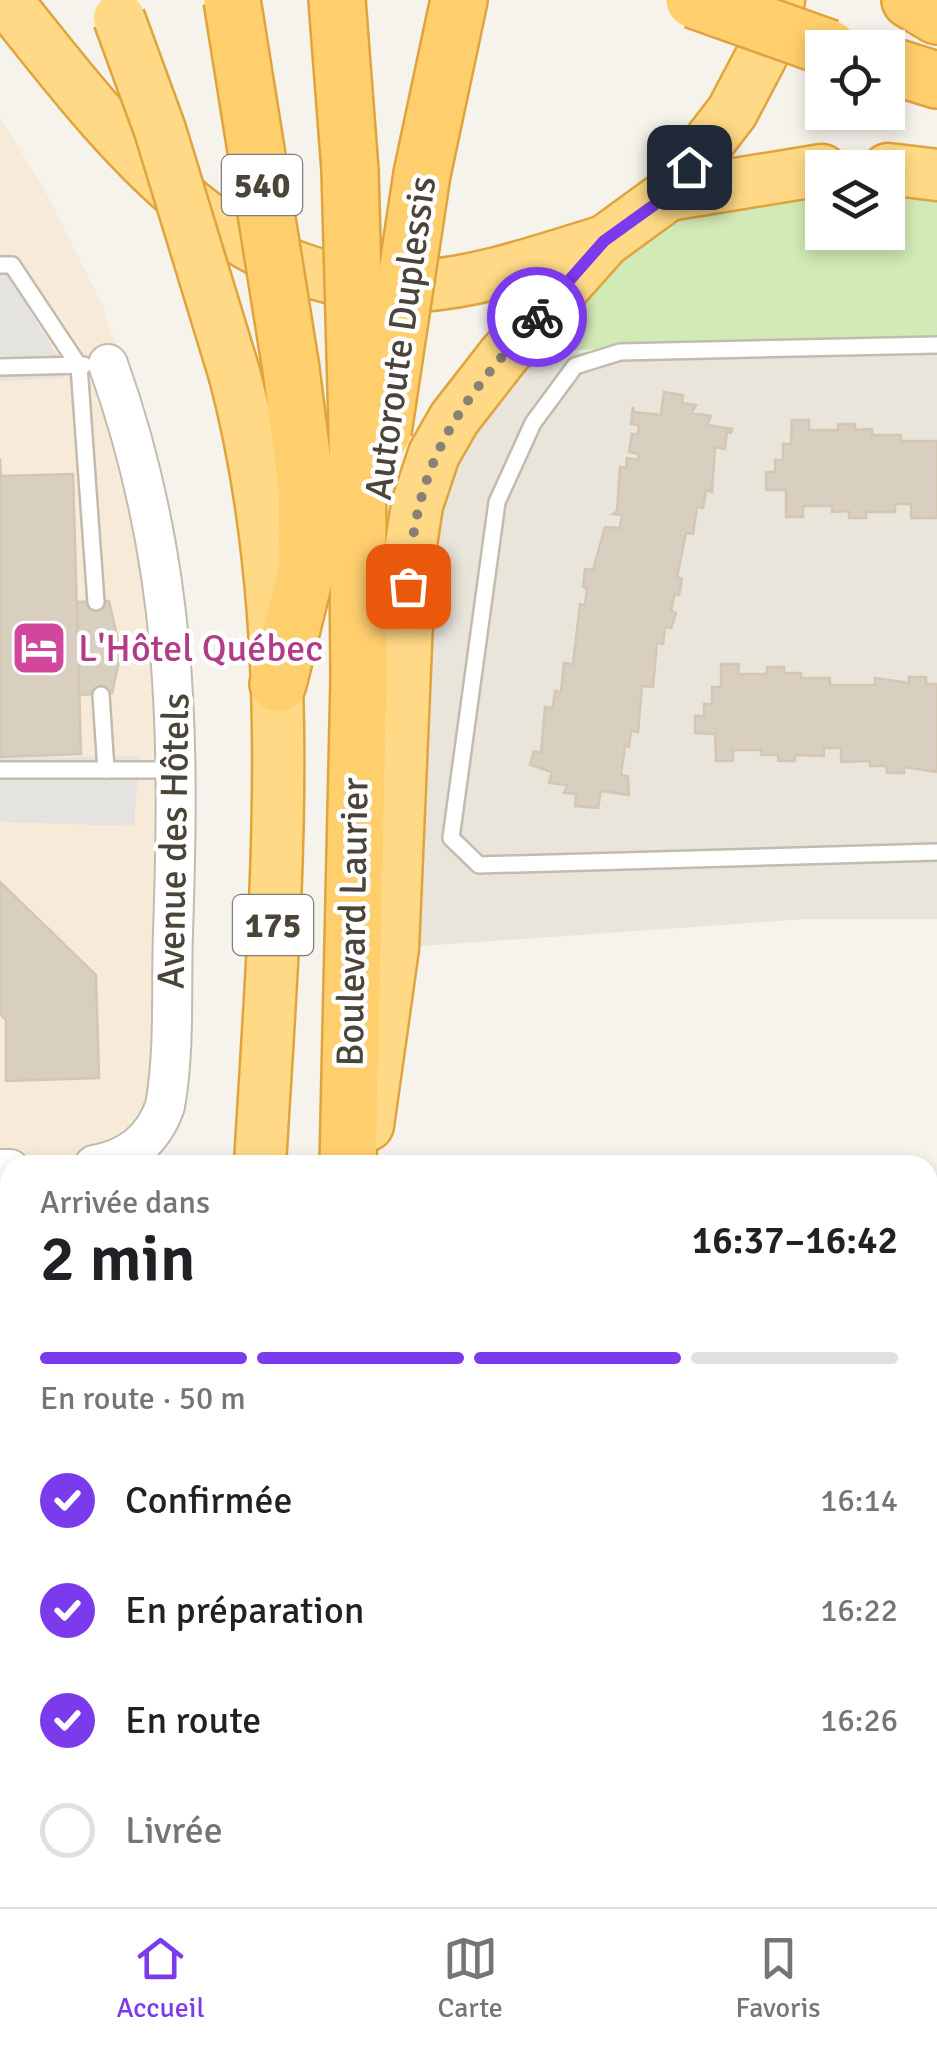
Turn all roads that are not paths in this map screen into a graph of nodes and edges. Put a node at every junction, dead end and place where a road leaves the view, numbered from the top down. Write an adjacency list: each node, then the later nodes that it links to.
1 (6, 0): 17 (highway)
2 (232, 0): 25 (highway, Autoroute Duplessis / 540, bridge)
3 (337, 0): 22 (highway, bridge)
4 (694, 0): 10 (highway, bridge)
5 (779, 0): 16 (highway)
6 (910, 0): 9 (highway)
7 (457, 7): 22 (highway, Autoroute Duplessis, bridge)
8 (115, 9): 25 (highway, Boulevard Laurier, bridge)
9 (937, 16)
10 (805, 39)
11 (905, 71): 12 (highway)
12 (937, 80)
13 (905, 172): 15 (highway)
14 (805, 173): 16 (highway)
15 (937, 175)
16 (668, 195): 17 (highway)
17 (604, 241): 34 (highway)
18 (0, 265): 20 (lane)
19 (937, 346): 30 (lane)
20 (94, 365): 21 (lane); 23 (lane); 29 (street, Avenue des Hôtels)
21 (0, 367)
22 (370, 428): 24 (highway, Autoroute Duplessis)
23 (96, 602)
24 (359, 679): 33 (highway, Boulevard Laurier)
25 (278, 684): 32 (highway, Boulevard Laurier / 175)
26 (102, 695): 28 (lane)
27 (0, 770): 28 (lane)
28 (106, 770): 29 (lane)
29 (178, 770): 31 (street, Avenue des Hôtels)
30 (937, 852)
31 (124, 1155)
32 (261, 1155)
33 (348, 1155)
34 (364, 1155)

